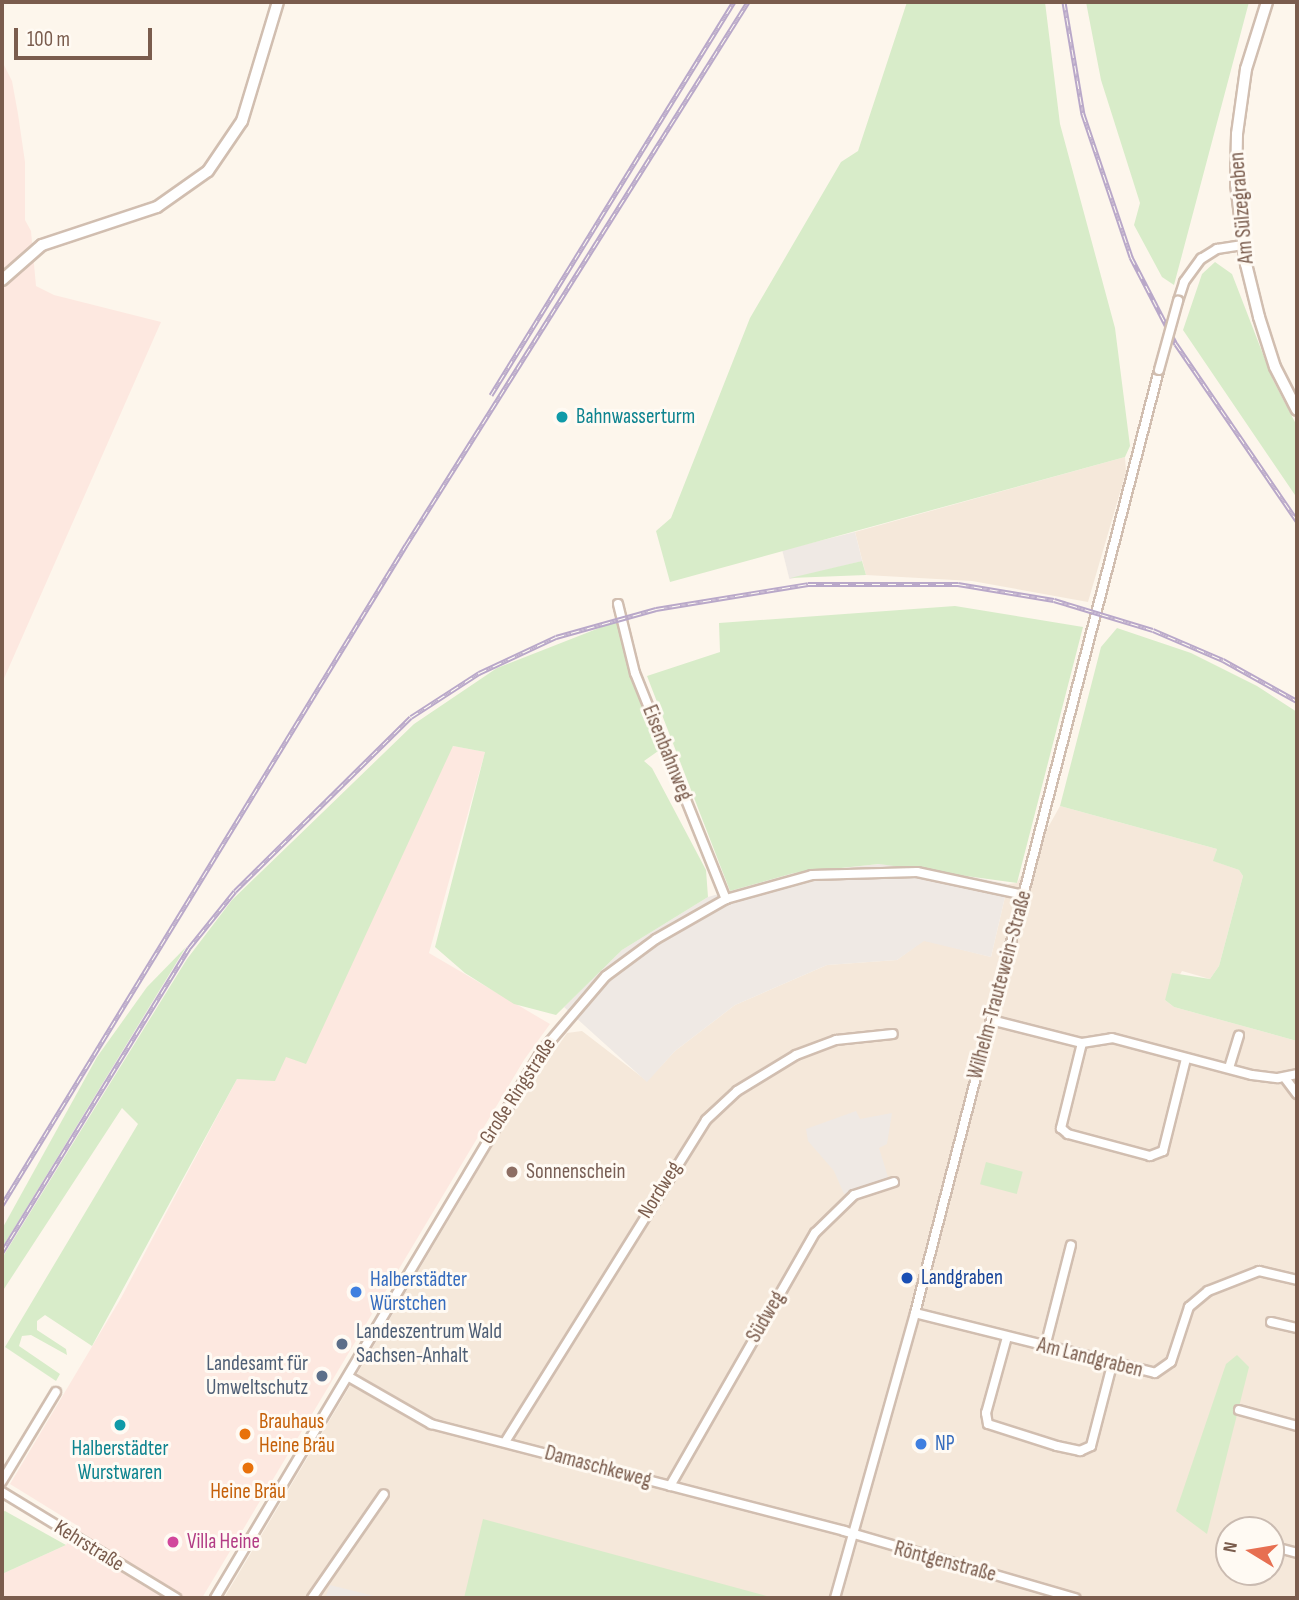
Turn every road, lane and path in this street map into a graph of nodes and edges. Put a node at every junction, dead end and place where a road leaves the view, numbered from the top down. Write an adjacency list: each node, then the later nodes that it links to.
1 (278, 2): 4 (street)
2 (1267, 2): 3 (street, Am Sülzegraben)
3 (1243, 245): 5 (street, Am Sülzegraben); 7 (street, Wilhelm-Trautewein-Straße, bridge)
4 (2, 280)
5 (1297, 410)
6 (618, 604): 8 (street, Eisenbahnweg)
7 (1024, 895): 8 (street, Große Ringstraße); 9 (street, Wilhelm-Trautewein-Straße)
8 (726, 899): 27 (street, Große Ringstraße)
9 (991, 1020): 12 (street); 21 (street, Wilhelm-Trautewein-Straße)
10 (893, 1034): 31 (street, Nordweg)
11 (1238, 1035): 14 (street)
12 (1082, 1043): 13 (street); 13 (street)
13 (1186, 1059): 14 (street)
14 (1229, 1068): 16 (street)
15 (1297, 1074): 16 (street)
16 (1285, 1078): 17 (street)
17 (1297, 1094)
18 (894, 1182): 33 (street, Südweg)
19 (1071, 1245): 25 (street)
20 (1297, 1280): 26 (street, Am Landgraben)
21 (915, 1313): 24 (street, Am Landgraben); 36 (street, Wilhelm-Trautewein-Straße)
22 (1271, 1322): 23 (street)
23 (1297, 1328)
24 (1007, 1337): 25 (street, Am Landgraben); 26 (street)
25 (1045, 1347): 26 (street, Am Landgraben)
26 (1112, 1365)
27 (349, 1377): 31 (street, Damaschkeweg); 38 (street, Große Ringstraße)
28 (56, 1392): 32 (street)
29 (1239, 1410): 30 (street)
30 (1297, 1426)
31 (505, 1442): 33 (street, Damaschkeweg)
32 (2, 1481)
33 (670, 1486): 36 (street, Damaschkeweg)
34 (2, 1492): 37 (street, Kehrstraße)
35 (384, 1493): 39 (street)
36 (856, 1537): 40 (street, Wilhelm-Trautewein-Straße); 41 (street, Röntgenstraße)
37 (176, 1598)
38 (215, 1598)
39 (312, 1598)
40 (835, 1598)
41 (1075, 1598)

